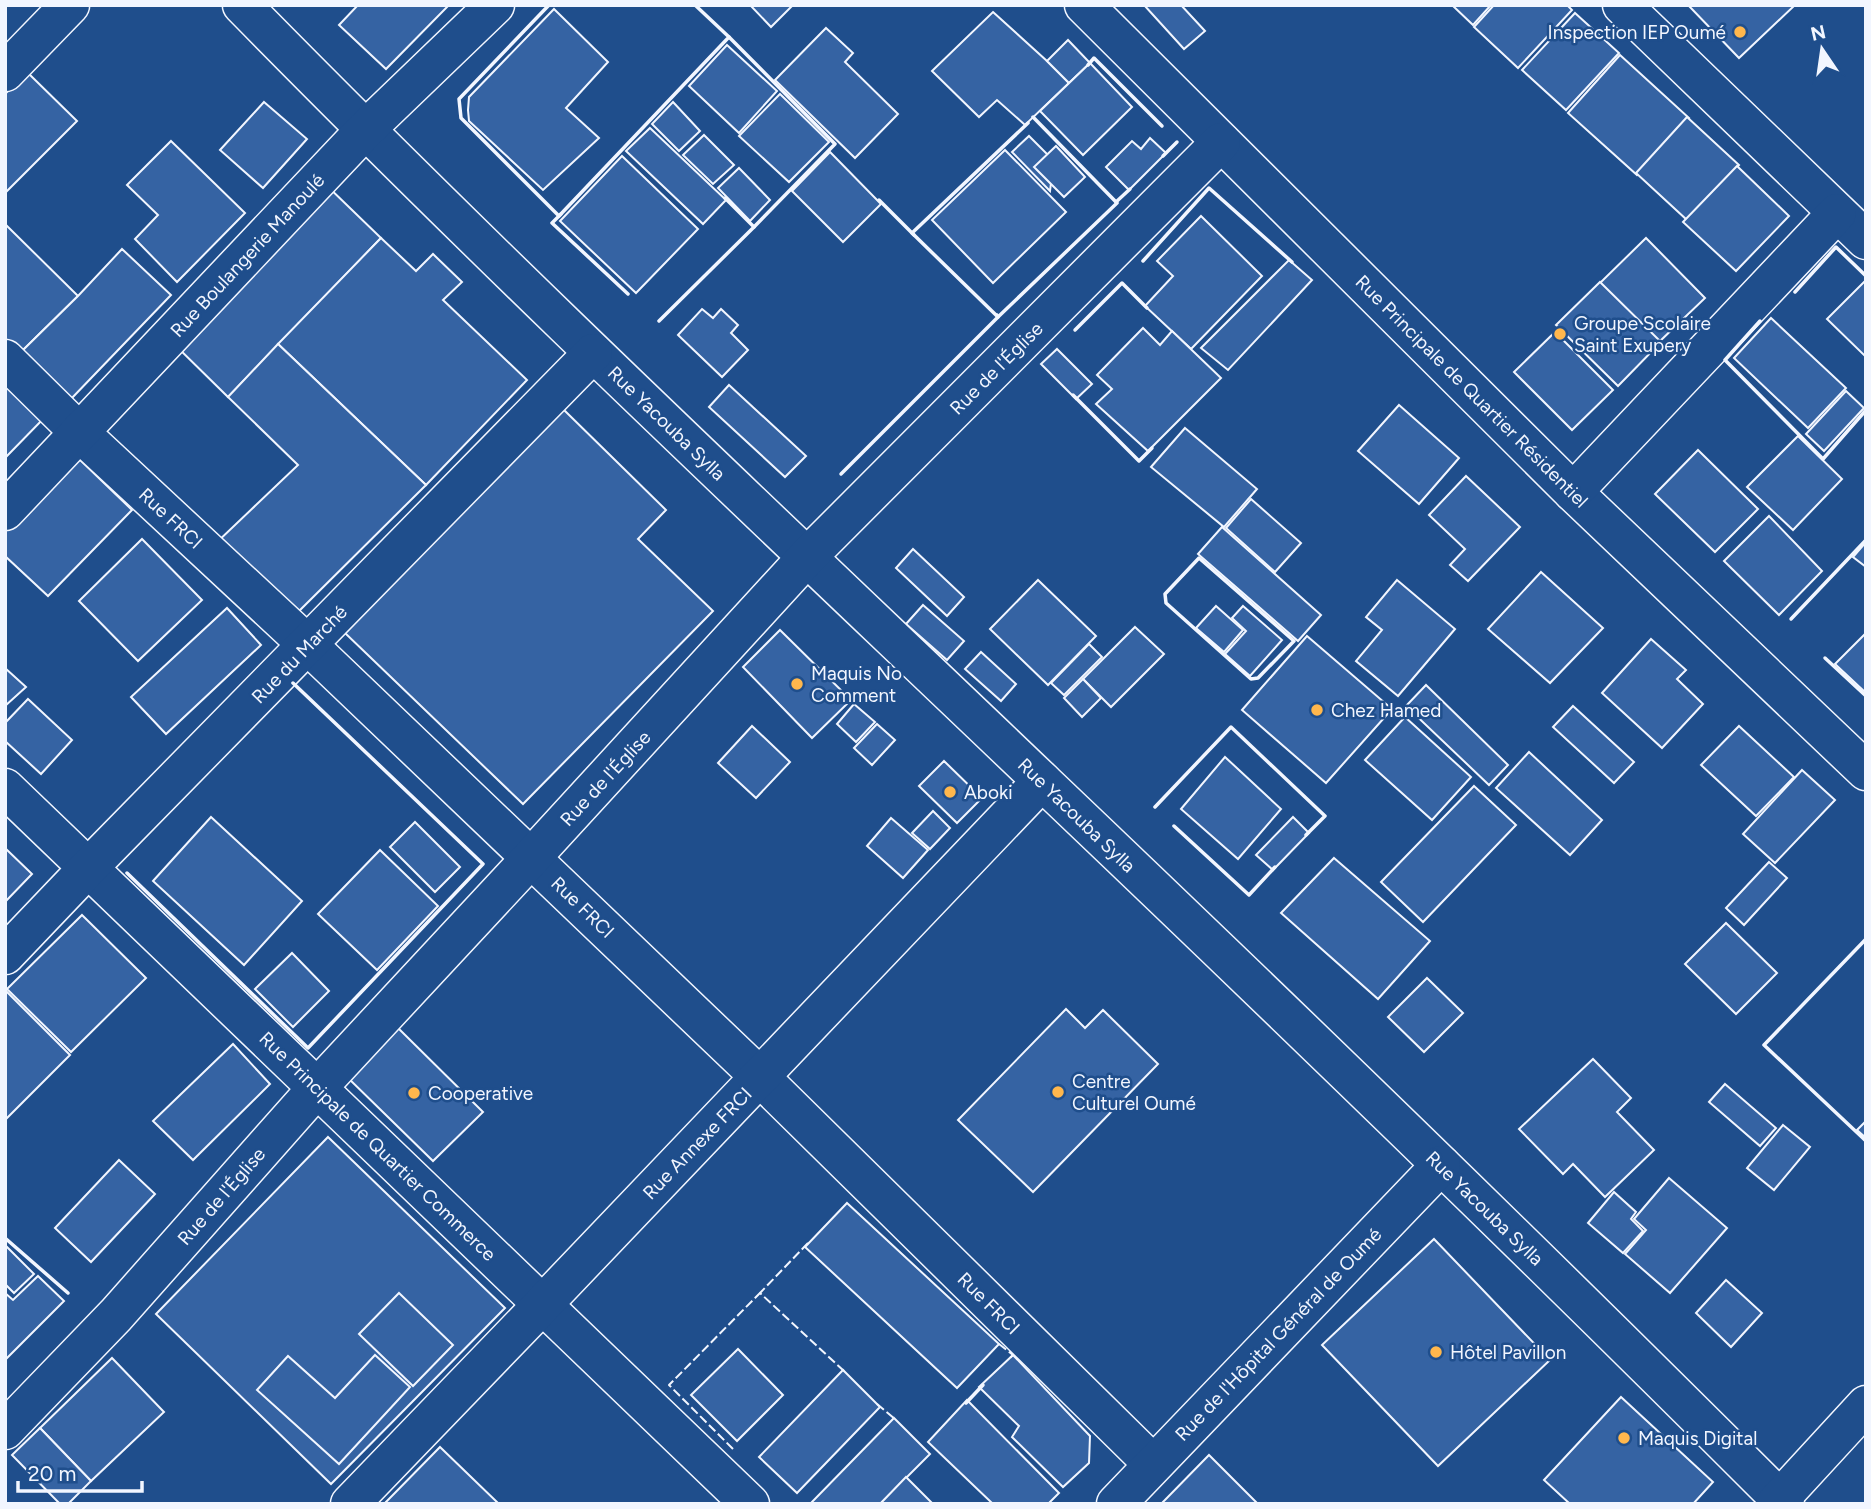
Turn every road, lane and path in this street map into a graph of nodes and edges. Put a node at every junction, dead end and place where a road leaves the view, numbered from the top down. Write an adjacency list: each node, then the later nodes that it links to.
1 (70, 5): 6 (street)
2 (242, 5): 7 (street, Rue Yacouba Sylla)
3 (495, 5): 7 (street, Rue Boulangerie Manoulé)
4 (1084, 5): 8 (street, Rue Principale de Quartier Résidentiel)
5 (1622, 5): 9 (street)
6 (5, 72)
7 (365, 130): 11 (street, Rue Yacouba Sylla); 13 (street, Rue Boulangerie Manoulé)
8 (1221, 142): 14 (street, Rue Principale de Quartier Résidentiel); 16 (street, Rue de l'Église)
9 (1837, 213): 10 (street); 14 (street)
10 (1866, 240)
11 (593, 353): 16 (street, Rue Yacouba Sylla); 17 (street, Rue du Marché)
12 (5, 359): 13 (street, Rue FRCI)
13 (79, 432): 15 (street, Rue Boulangerie Manoulé); 17 (street, Rue FRCI)
14 (1573, 492): 18 (street, Rue Principale de Quartier Résidentiel)
15 (5, 511)
16 (807, 558): 19 (street, Rue Yacouba Sylla); 21 (street, Rue de l'Église)
17 (308, 645): 21 (street, Rue FRCI); 22 (street, Rue du Marché)
18 (1866, 771)
19 (1042, 781): 24 (street, Rue Annexe FRCI); 26 (street, Rue Yacouba Sylla)
20 (5, 788): 22 (street, Rue Principale de Quartier Commerce)
21 (531, 858): 24 (street, Rue FRCI); 25 (street, Rue de l'Église)
22 (89, 868): 23 (street, Rue du Marché); 25 (street, Rue Principale de Quartier Commerce)
23 (5, 955)
24 (760, 1077): 27 (street, Rue Annexe FRCI); 30 (street, Rue FRCI)
25 (318, 1087): 27 (street, Rue Principale de Quartier Commerce); 29 (street, Rue de l'Église)
26 (1441, 1165): 30 (street, Rue de l'Hôpital Général de Oumé); 31 (street, Rue Yacouba Sylla)
27 (542, 1305): 32 (street, Rue Annexe FRCI); 33 (street, Rue Principale de Quartier Commerce)
28 (1866, 1405): 31 (street)
29 (5, 1430)
30 (1153, 1464): 34 (street, Rue de l'Hôpital Général de Oumé)
31 (1780, 1502)
32 (350, 1504)
33 (750, 1504)
34 (1116, 1504)

